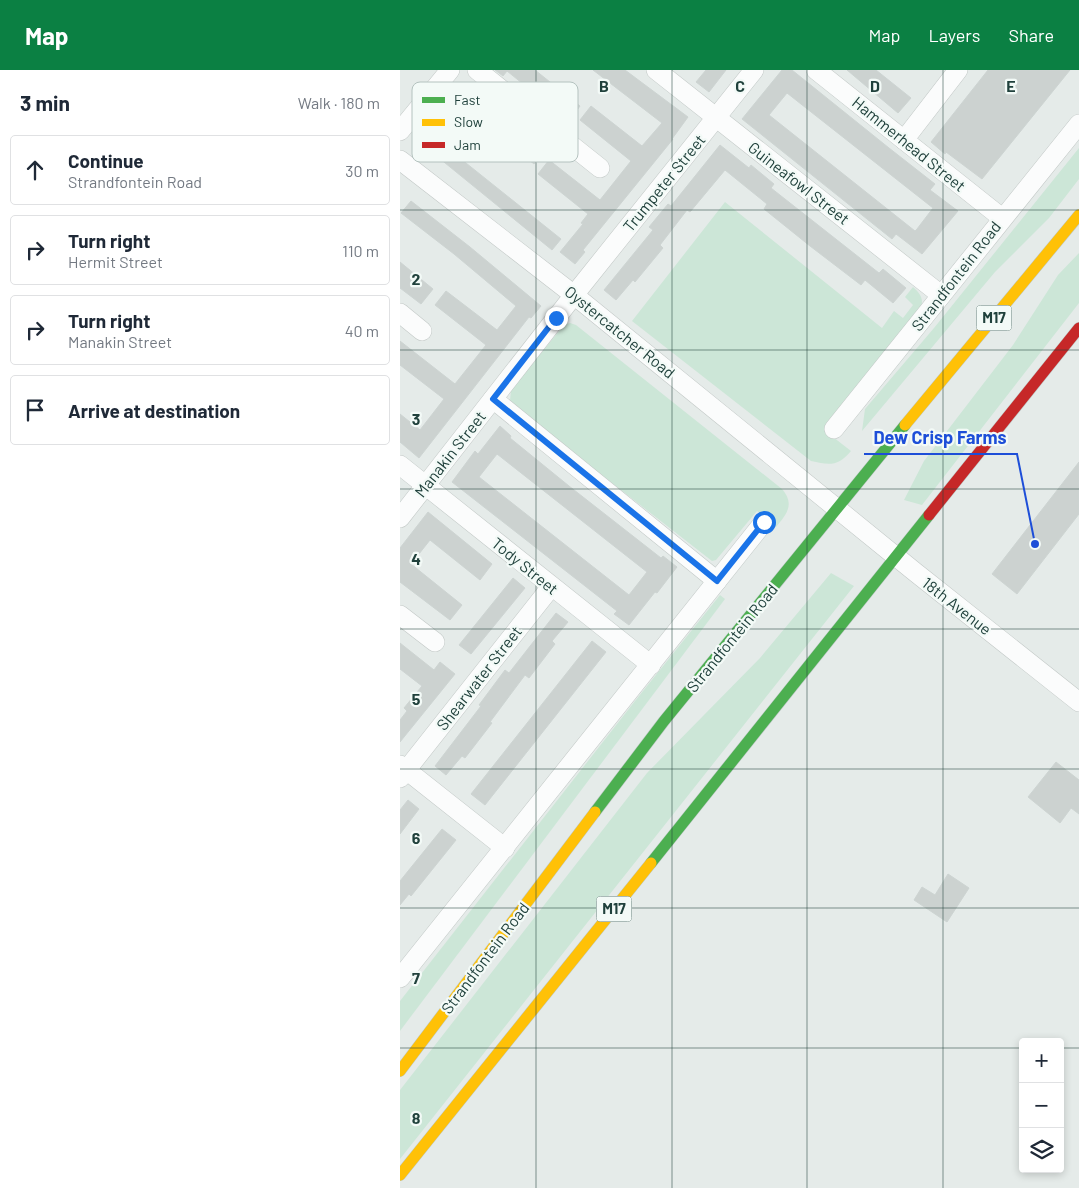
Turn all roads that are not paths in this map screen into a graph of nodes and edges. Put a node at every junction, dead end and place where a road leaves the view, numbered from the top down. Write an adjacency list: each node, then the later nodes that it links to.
1 (450, 70): 7 (street)
2 (477, 70): 8 (street)
3 (656, 70): 10 (street, Guineafowl Street)
4 (754, 70): 10 (street, Trumpeter Street)
5 (816, 70): 13 (street, Hammerhead Street)
6 (958, 70): 13 (street)
7 (440, 82)
8 (492, 82)
9 (412, 116): 12 (street)
10 (717, 118): 19 (street, Trumpeter Street); 20 (street, Guineafowl Street)
11 (1079, 124): 18 (street, Strandfontein Road)
12 (400, 131)
13 (904, 140): 18 (street, Hammerhead Street)
14 (578, 150): 16 (street)
15 (400, 160): 19 (street, Oystercatcher Road)
16 (600, 168)
17 (1079, 215): 28 (main road, Strandfontein Road / M17)
18 (1002, 218): 20 (street, Strandfontein Road)
19 (574, 295): 24 (street, Manakin Street); 28 (street, Oystercatcher Road)
20 (941, 296): 25 (street, Strandfontein Road)
21 (400, 313): 23 (street)
22 (1079, 328): 31 (main road, M17)
23 (422, 331)
24 (493, 399): 27 (street, Manakin Street); 32 (street)
25 (834, 429)
26 (400, 465): 27 (street, Tody Street)
27 (426, 485): 29 (street, Manakin Street); 33 (street, Tody Street)
28 (837, 508): 31 (street, 18th Avenue); 41 (main road, Strandfontein Road / M17)
29 (400, 518)
30 (764, 522): 32 (street)
31 (897, 557): 37 (street, 18th Avenue); 42 (main road, M17)
32 (717, 581): 36 (street)
33 (552, 587): 36 (street, Tody Street); 38 (street, Shearwater Street)
34 (400, 615): 35 (street)
35 (435, 642)
36 (651, 665): 39 (street)
37 (1079, 702)
38 (402, 771): 39 (street)
39 (504, 848): 40 (street)
40 (400, 978)
41 (400, 1071)
42 (400, 1175)

